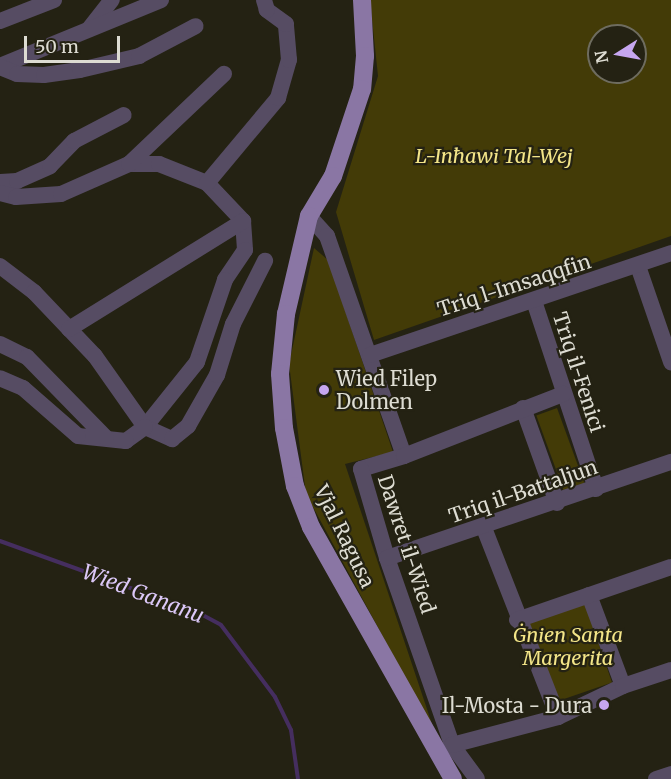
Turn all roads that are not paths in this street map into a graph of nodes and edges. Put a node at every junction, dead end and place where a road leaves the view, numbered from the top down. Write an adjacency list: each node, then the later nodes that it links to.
1 (54, 0): 6 (street)
2 (112, 0): 8 (street)
3 (161, 0): 8 (street)
4 (264, 0): 14 (street)
5 (362, 0): 16 (main road, Vjal Ragusa)
6 (0, 21)
7 (196, 26): 9 (street)
8 (89, 29): 9 (street)
9 (0, 67)
10 (224, 74): 12 (street)
11 (124, 115): 13 (street)
12 (129, 164): 14 (street); 15 (street)
13 (0, 182)
14 (207, 183): 17 (street)
15 (0, 194)
16 (309, 216): 25 (street, Dawret il-Wied); 46 (main road, Vjal Ragusa)
17 (243, 221): 23 (street); 30 (street)
18 (671, 253): 21 (street, Triq l-Imsaqqfin)
19 (265, 261): 30 (street)
20 (0, 266): 23 (street)
21 (638, 266): 22 (street, Triq l-Imsaqqfin); 26 (street)
22 (534, 301): 25 (street, Triq l-Imsaqqfin); 28 (street, Triq il-Fenici)
23 (69, 329): 30 (street)
24 (0, 344): 31 (street)
25 (370, 355): 32 (street, Dawret il-Wied)
26 (671, 362)
27 (0, 378): 31 (street)
28 (563, 394): 29 (street); 34 (street, Triq il-Fenici)
29 (524, 408): 32 (street); 35 (street)
30 (145, 427): 31 (street)
31 (106, 438)
32 (404, 456): 37 (street, Dawret il-Wied)
33 (671, 462): 34 (street, Triq il-Battaljun)
34 (596, 489): 35 (street, Triq il-Battaljun)
35 (557, 503): 36 (street, Triq il-Battaljun)
36 (484, 528): 37 (street, Triq il-Battaljun); 40 (street)
37 (387, 558): 44 (street, Dawret il-Wied)
38 (671, 567): 39 (street)
39 (589, 595): 40 (street); 42 (street)
40 (517, 620): 43 (street)
41 (671, 670): 42 (street)
42 (623, 686): 43 (street)
43 (558, 717): 44 (street)
44 (452, 745): 47 (street, Dawret il-Wied)
45 (671, 774): 48 (street)
46 (453, 779)
47 (477, 779)
48 (656, 779)

